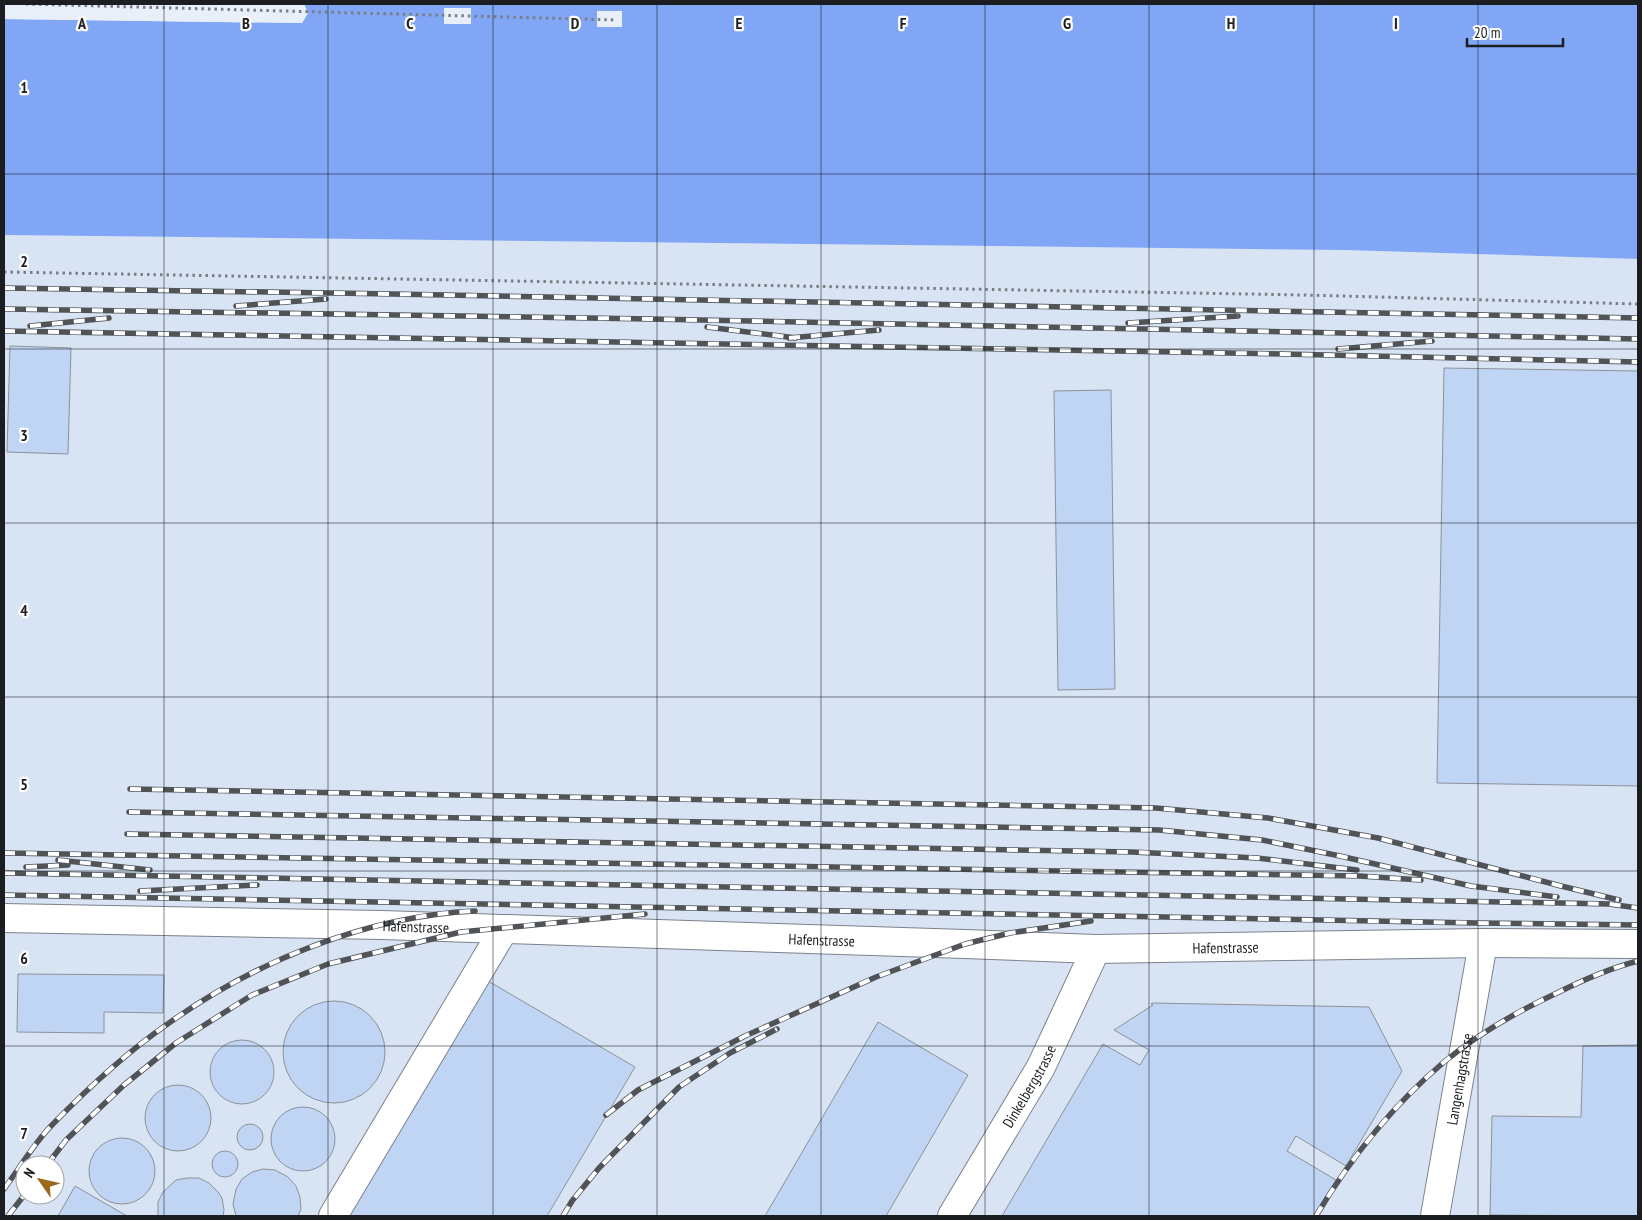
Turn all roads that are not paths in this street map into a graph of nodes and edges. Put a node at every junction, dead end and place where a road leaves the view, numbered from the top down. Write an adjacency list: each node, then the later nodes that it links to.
1 (4, 918): 2 (street, Hafenstrasse)
2 (504, 929): 5 (street, Hafenstrasse); 6 (street)
3 (1483, 943): 4 (street, Hafenstrasse); 5 (street, Hafenstrasse); 8 (street, Langenhagstrasse)
4 (1638, 944)
5 (1096, 949): 7 (street, Dinkelbergstrasse)
6 (333, 1216)
7 (952, 1216)
8 (1435, 1216)

